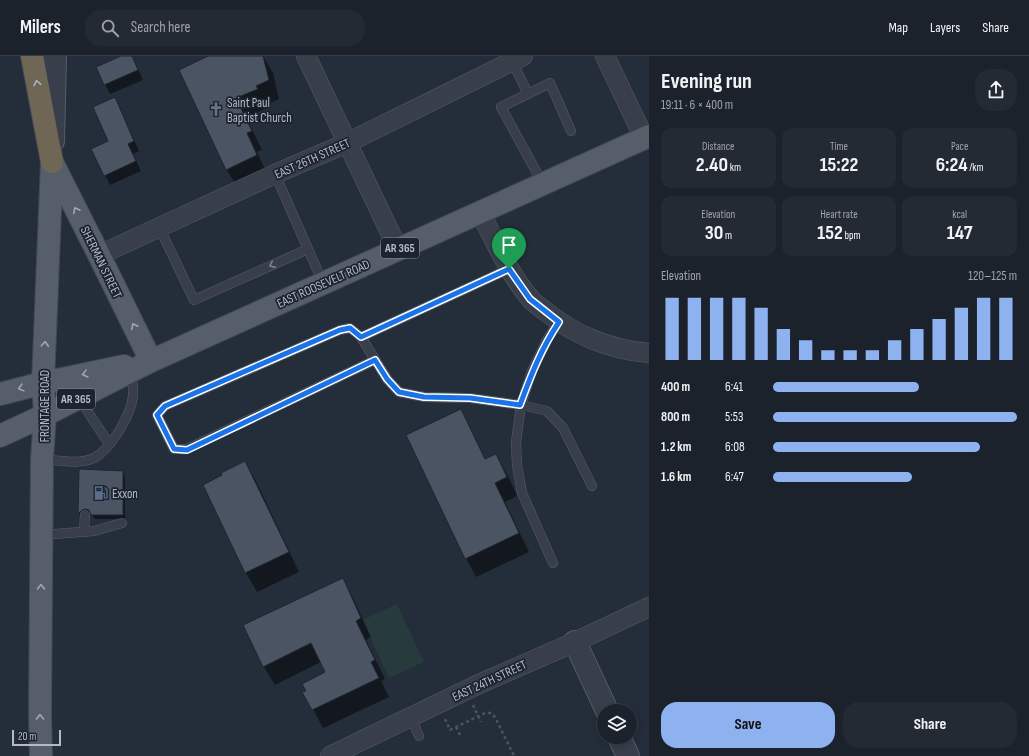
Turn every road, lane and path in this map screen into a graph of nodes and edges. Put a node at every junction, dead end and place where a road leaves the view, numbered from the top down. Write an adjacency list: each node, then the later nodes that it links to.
1 (32, 56): 10 (highway, one-way to 1)
2 (56, 56): 10 (street, FRONTAGE ROAD)
3 (306, 56): 9 (street)
4 (605, 56): 8 (street)
5 (518, 59): 6 (lane); 9 (street, EAST 26TH STREET)
6 (528, 94): 7 (lane); 12 (lane)
7 (571, 131)
8 (646, 137): 12 (main road, EAST ROOSEVELT ROAD / AR 365)
9 (347, 143): 11 (street, EAST 26TH STREET); 16 (street)
10 (52, 162): 17 (main road, SHERMAN STREET, one-way to 10); 26 (main road, FRONTAGE ROAD, one-way to 10)
11 (275, 174): 14 (street, EAST 26TH STREET); 15 (lane)
12 (542, 184): 13 (main road, EAST ROOSEVELT ROAD / AR 365)
13 (480, 212): 16 (main road, EAST ROOSEVELT ROAD / AR 365); 18 (street)
14 (159, 228): 15 (lane, one-way to 14); 17 (street, EAST 26TH STREET)
15 (308, 249): 19 (lane)
16 (398, 249): 19 (main road, EAST ROOSEVELT ROAD / AR 365)
17 (99, 255): 24 (main road, SHERMAN STREET, one-way to 17)
18 (509, 269): 20 (street); 21 (lane)
19 (323, 283): 24 (main road, EAST ROOSEVELT ROAD / AR 365)
20 (559, 322): 22 (street); 29 (lane)
21 (361, 337): 23 (lane); 23 (lane)
22 (649, 353)
23 (375, 360): 29 (lane)
24 (151, 361): 25 (main road, EAST ROOSEVELT ROAD / AR 365)
25 (129, 368): 26 (main road, EAST ROOSEVELT ROAD / AR 365, one-way to 26); 28 (main road, EAST ROOSEVELT ROAD / AR 365); 32 (lane)
26 (43, 383): 27 (main road, EAST ROOSEVELT ROAD / AR 365, one-way to 27); 30 (main road, FRONTAGE ROAD)
27 (0, 394)
28 (79, 398): 30 (main road, EAST ROOSEVELT ROAD / AR 365); 32 (lane)
29 (520, 405): 34 (lane); 39 (lane)
30 (45, 415): 31 (main road, EAST ROOSEVELT ROAD / AR 365); 33 (main road, FRONTAGE ROAD)
31 (0, 436)
32 (109, 444): 33 (lane)
33 (42, 459): 38 (main road, FRONTAGE ROAD)
34 (592, 486)
35 (85, 515): 37 (lane)
36 (122, 523): 37 (lane)
37 (84, 532): 38 (lane)
38 (41, 535): 52 (main road, FRONTAGE ROAD, one-way to 38)
39 (553, 563)
40 (649, 607): 41 (street, EAST 24TH STREET)
41 (576, 642): 42 (street); 45 (street, EAST 24TH STREET)
42 (604, 704)
43 (472, 705): 44 (path)
44 (478, 716): 47 (path); 48 (path); 54 (path)
45 (410, 717): 50 (lane); 53 (street, EAST 24TH STREET)
46 (444, 717): 48 (path)
47 (481, 722)
48 (456, 727): 49 (path)
49 (460, 735)
50 (419, 736)
51 (622, 744): 55 (street)
52 (41, 756)
53 (330, 756)
54 (514, 756)
55 (628, 756)

